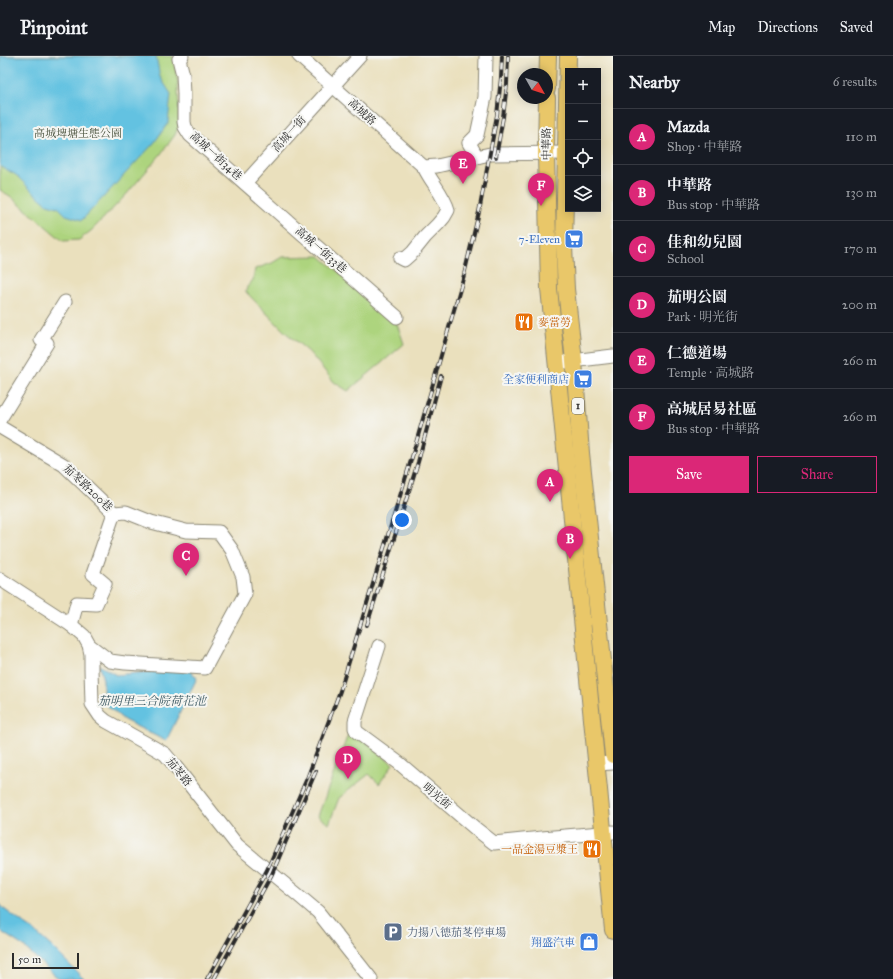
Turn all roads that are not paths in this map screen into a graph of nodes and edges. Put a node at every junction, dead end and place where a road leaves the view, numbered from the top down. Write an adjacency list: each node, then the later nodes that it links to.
1 (299, 56): 8 (street, 高城路)
2 (360, 56): 8 (street, 高城一街)
3 (486, 56): 13 (street)
4 (548, 56): 7 (main road)
5 (568, 56): 10 (main road, 中華路 / 1)
6 (180, 58): 15 (street, 高城一街34巷)
7 (548, 68)
8 (333, 86): 14 (street, 高城路); 15 (street, 高城一街)
9 (547, 104): 11 (main road, 中華路 / 1)
10 (565, 140)
11 (546, 153): 12 (street); 13 (street); 21 (main road, 中華路 / 1)
12 (565, 153): 20 (main road, 中華路 / 1)
13 (477, 157): 14 (street)
14 (424, 168): 16 (street, 高城路)
15 (245, 183): 18 (street, 高城一街33巷)
16 (400, 258)
17 (65, 302): 22 (street)
18 (397, 317)
19 (613, 356): 20 (street)
20 (574, 361): 21 (street); 29 (main road, 中華路 / 1)
21 (556, 363): 31 (main road, 中華路 / 1)
22 (0, 419)
23 (0, 427): 24 (street, 茄苳路200巷)
24 (114, 513): 26 (street, 茄苳路200巷); 27 (street)
25 (0, 580): 26 (street)
26 (71, 624): 27 (street)
27 (89, 645): 34 (street, 茄苳路)
28 (379, 646): 32 (street, 明光街)
29 (613, 755)
30 (613, 763): 31 (street)
31 (596, 764): 32 (main road, 中華路 / 1)
32 (608, 833): 33 (main road, 中華路 / 1)
33 (613, 930)
34 (371, 979)

